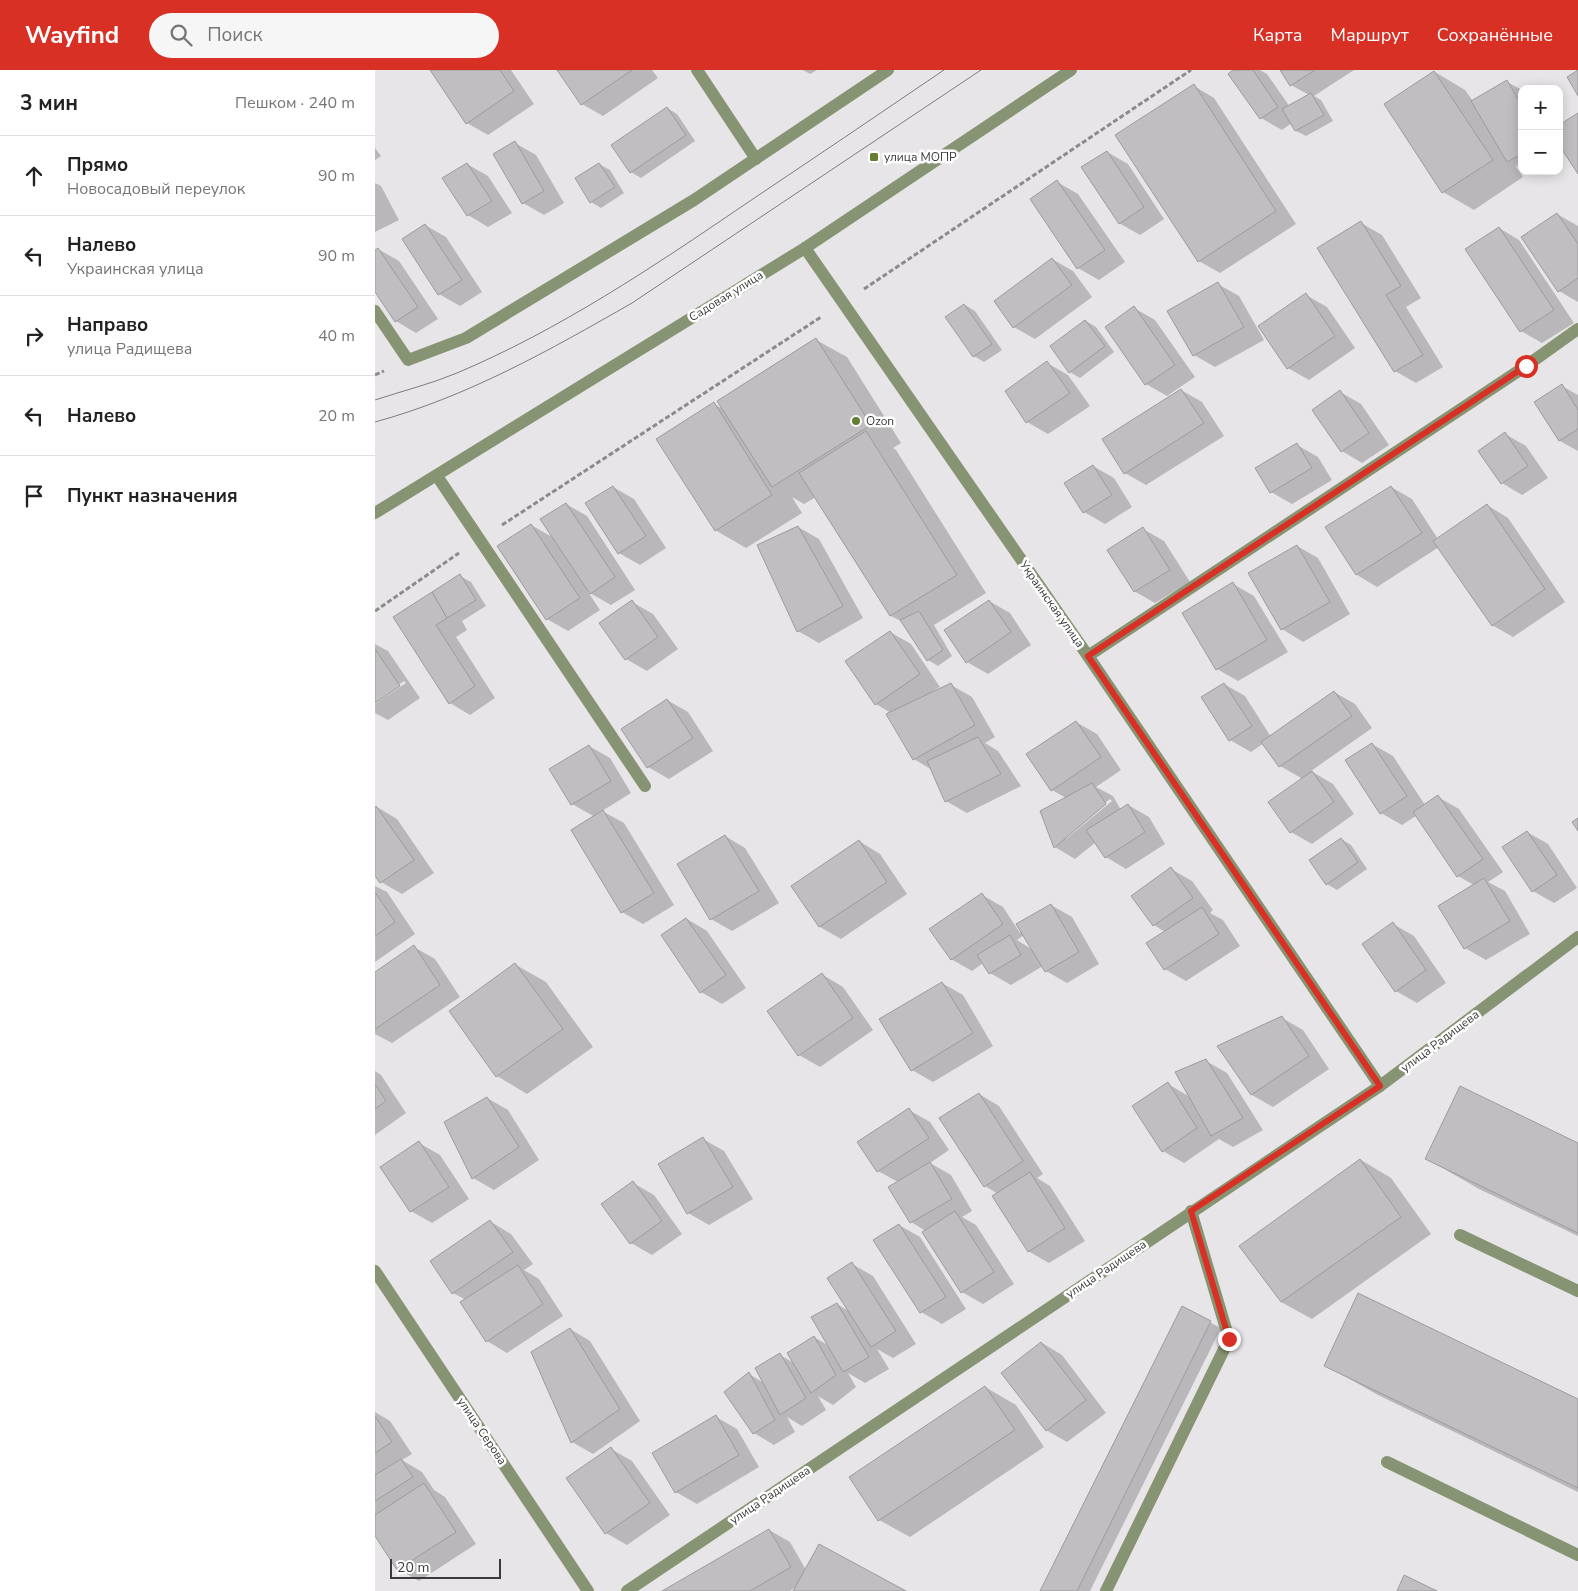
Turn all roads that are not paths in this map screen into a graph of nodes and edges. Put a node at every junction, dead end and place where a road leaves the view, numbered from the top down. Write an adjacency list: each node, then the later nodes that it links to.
1 (697, 70): 4 (street)
2 (888, 70): 4 (street)
3 (1071, 70): 5 (street, Садовая улица)
4 (756, 159): 6 (street)
5 (805, 248): 8 (street, Садовая улица); 10 (street, Украинская улица)
6 (375, 311)
7 (1578, 329): 10 (street)
8 (437, 476): 9 (street, Садовая улица); 11 (street)
9 (375, 513)
10 (1088, 656): 13 (street, Украинская улица)
11 (645, 786)
12 (1578, 937): 13 (street, улица Радищева)
13 (1380, 1086): 14 (street, улица Радищева)
14 (1191, 1211): 21 (street, улица Радищева); 22 (street)
15 (1460, 1235): 17 (street)
16 (375, 1270): 20 (street, улица Серова)
17 (1578, 1291)
18 (1387, 1462): 19 (street)
19 (1578, 1555)
20 (588, 1591)
21 (627, 1591)
22 (1106, 1591)

